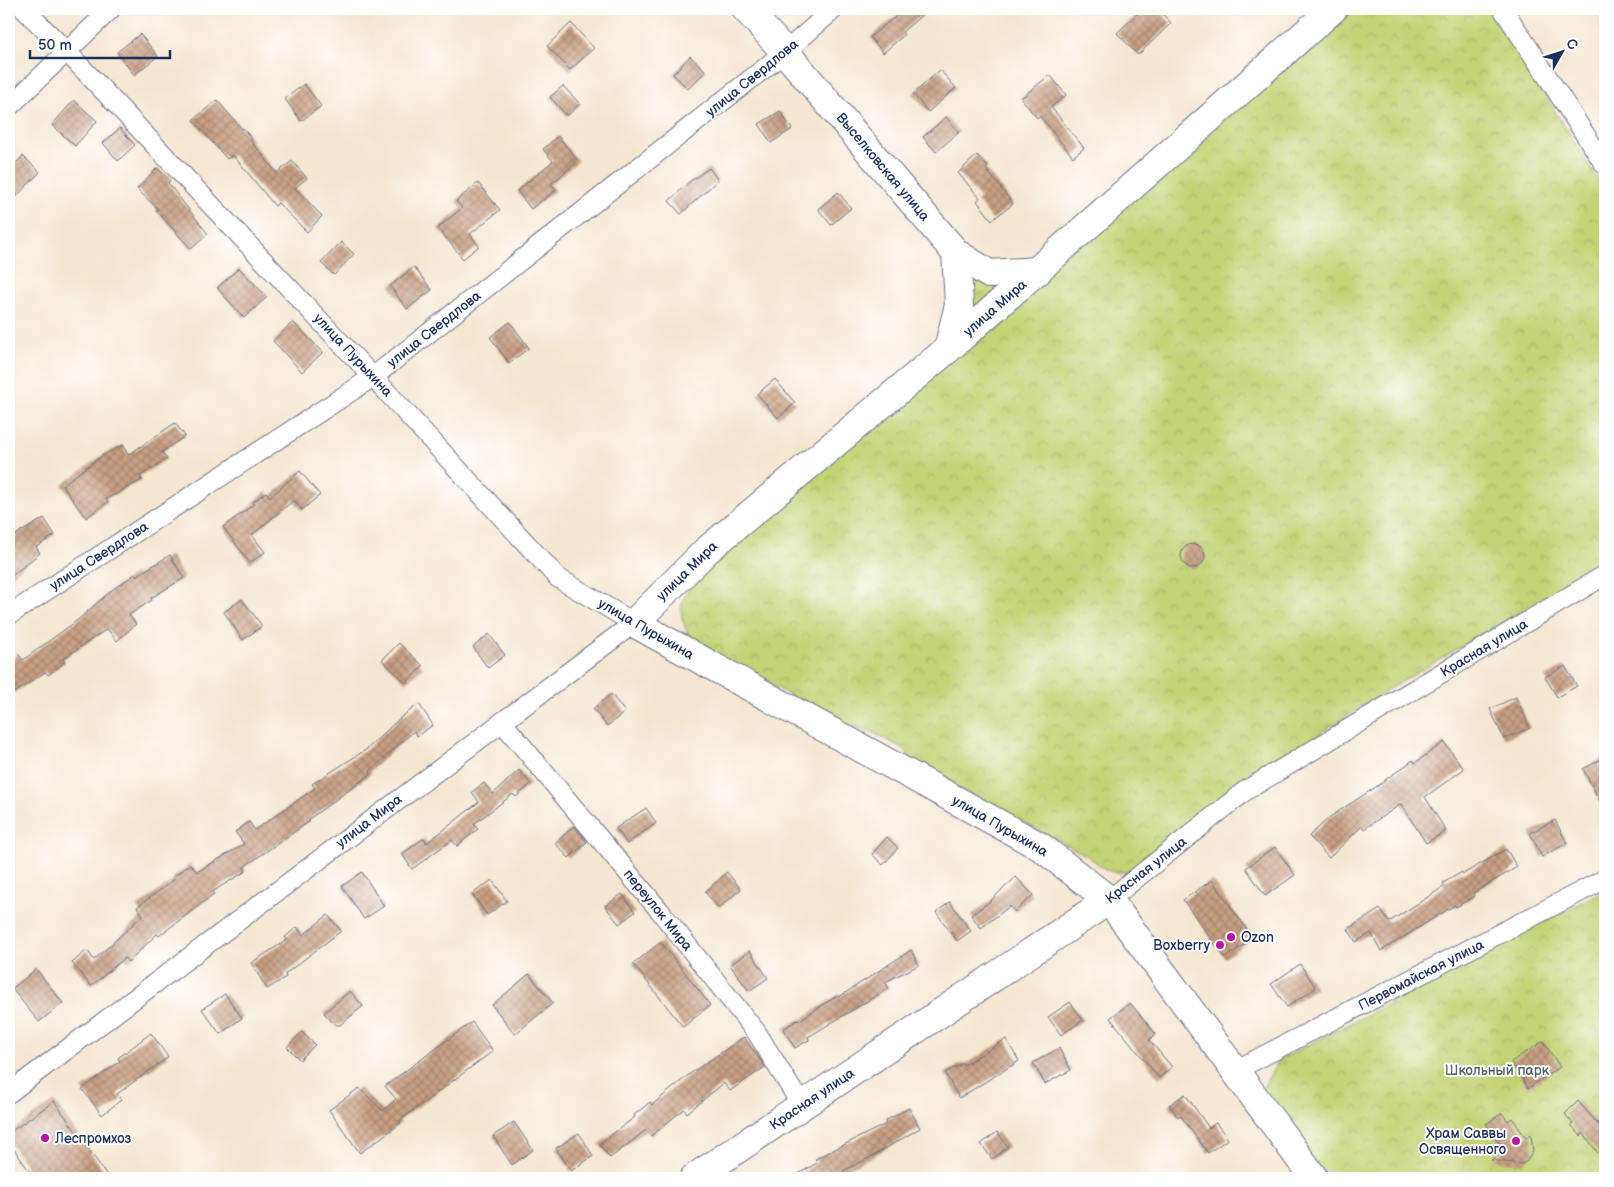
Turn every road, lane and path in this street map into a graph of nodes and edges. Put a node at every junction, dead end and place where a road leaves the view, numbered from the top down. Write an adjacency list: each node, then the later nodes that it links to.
1 (24, 9): 7 (street, улица Пурыхина)
2 (111, 9): 7 (street)
3 (746, 9): 8 (street, Выселковская улица)
4 (834, 9): 8 (street, улица Свердлова)
5 (1333, 9): 12 (street, улица Мира)
6 (1503, 9): 10 (street)
7 (68, 52): 9 (street); 14 (street, улица Пурыхина)
8 (786, 52): 11 (street, Выселковская улица); 14 (street, улица Свердлова)
9 (9, 107)
10 (1605, 165)
11 (956, 253): 12 (street, Выселковская улица); 13 (street)
12 (1038, 271): 13 (street, улица Мира)
13 (948, 349): 17 (street, улица Мира)
14 (373, 377): 16 (street, улица Свердлова); 17 (street, улица Пурыхина)
15 (1605, 575): 20 (street, Красная улица)
16 (9, 615)
17 (634, 623): 18 (street, улица Мира); 20 (street, улица Пурыхина)
18 (502, 722): 22 (street, улица Мира); 23 (street, переулок Мира)
19 (1605, 879): 21 (street, Первомайская улица)
20 (1109, 900): 21 (street, улица Пурыхина); 23 (street, Красная улица)
21 (1236, 1070): 25 (street, улица Пурыхина)
22 (11, 1086)
23 (802, 1106): 24 (street, Красная улица)
24 (694, 1178)
25 (1314, 1178)

